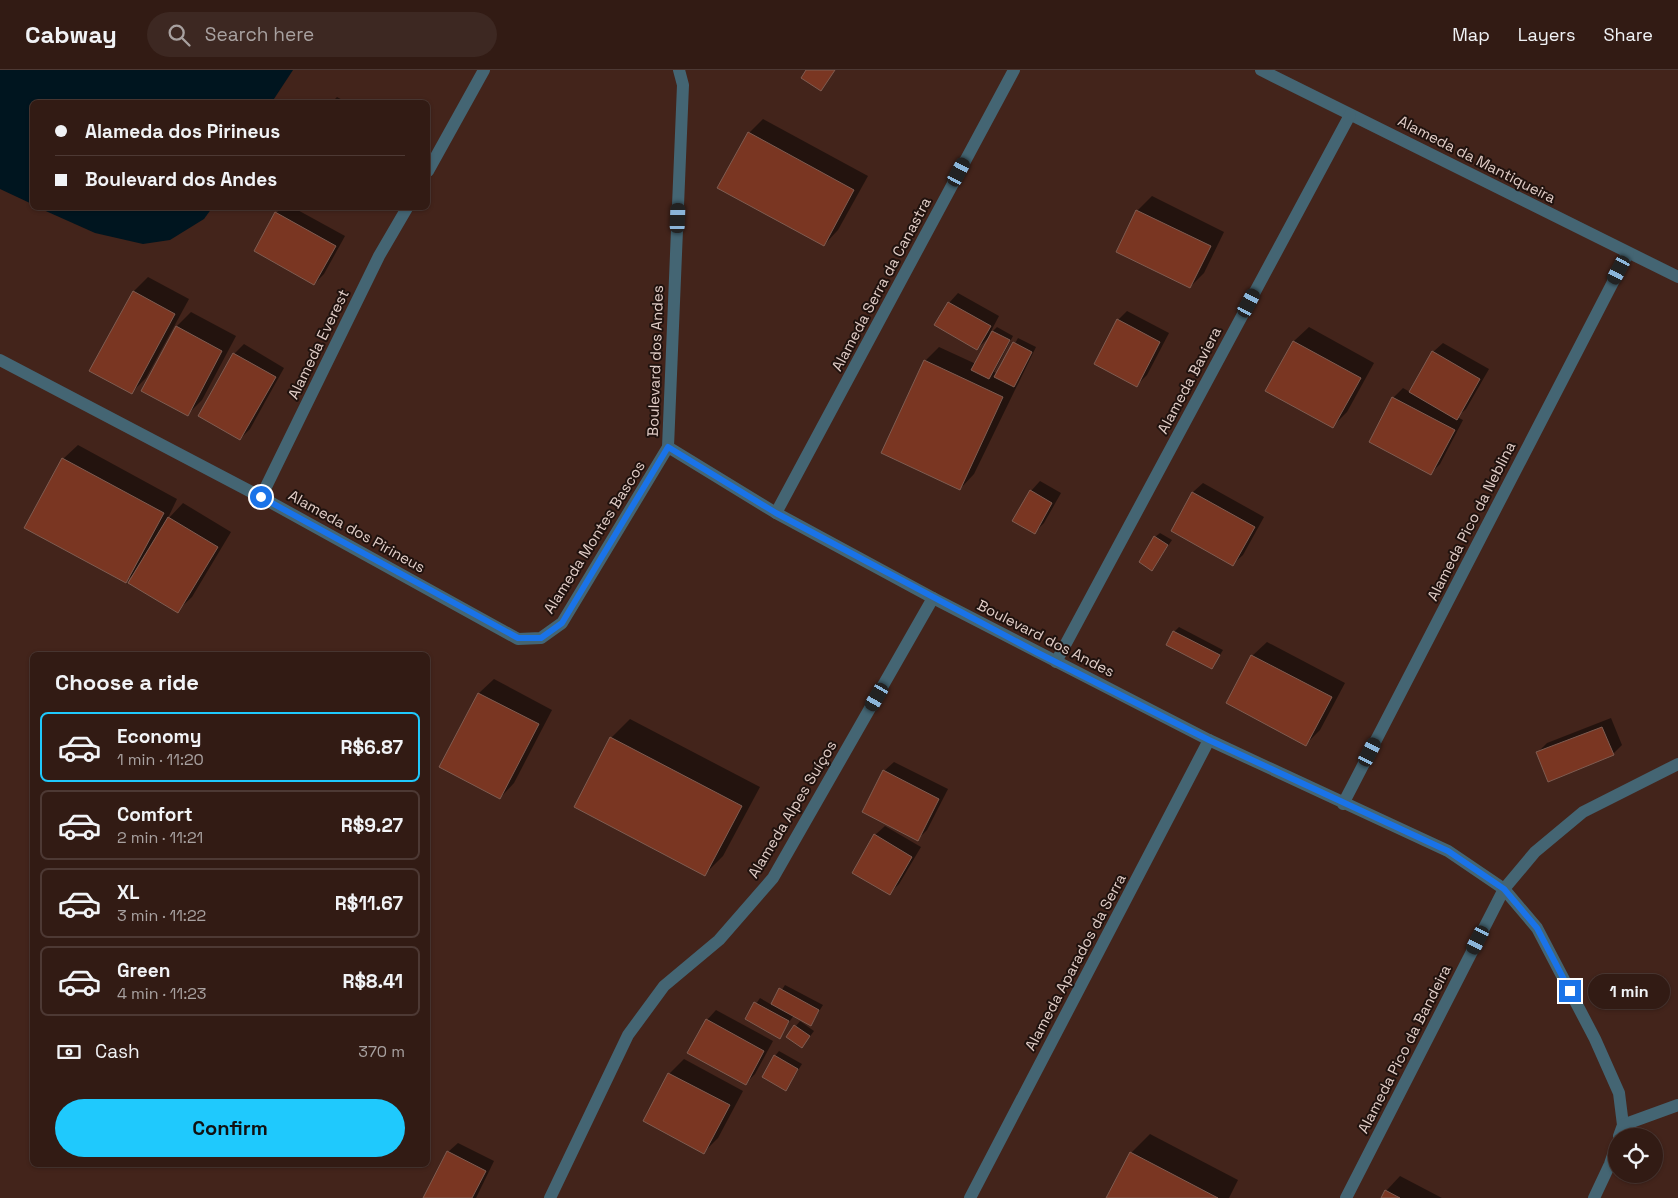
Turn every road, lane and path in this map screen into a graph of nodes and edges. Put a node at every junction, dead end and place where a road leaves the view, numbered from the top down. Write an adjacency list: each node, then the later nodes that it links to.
1 (484, 70): 6 (street)
2 (679, 70): 11 (street, Boulevard dos Andes)
3 (1014, 70): 13 (street, Alameda Serra da Canastra)
4 (1261, 70): 5 (street, Alameda da Mantiqueira)
5 (1350, 114): 8 (street, Alameda da Mantiqueira); 16 (street, Alameda Baviera)
6 (430, 167)
7 (406, 210): 12 (street, Alameda Everest)
8 (1628, 253): 9 (street, Alameda da Mantiqueira); 19 (street, Alameda Pico da Neblina)
9 (1678, 277)
10 (0, 360): 12 (street, Alameda dos Pirineus)
11 (668, 447): 13 (street, Boulevard dos Andes); 15 (street, Alameda Montes Bascos)
12 (261, 497): 15 (street, Alameda dos Pirineus)
13 (776, 513): 14 (street, Boulevard dos Andes)
14 (933, 598): 16 (street, Boulevard dos Andes); 25 (street, Alameda Alpes Suíços)
15 (541, 638)
16 (1056, 662): 17 (street, Boulevard dos Andes)
17 (1209, 740): 19 (street, Boulevard dos Andes); 26 (street, Alameda Aparados da Serra)
18 (1678, 764): 20 (street, Alameda Pico da Bandeira)
19 (1343, 804): 20 (street, Boulevard dos Andes)
20 (1504, 889): 22 (street, Boulevard dos Andes); 27 (street, Alameda Pico da Bandeira)
21 (1678, 1105): 23 (street)
22 (1621, 1128)
23 (1628, 1128)
24 (1608, 1168): 28 (street)
25 (550, 1198)
26 (970, 1198)
27 (1346, 1198)
28 (1594, 1198)

